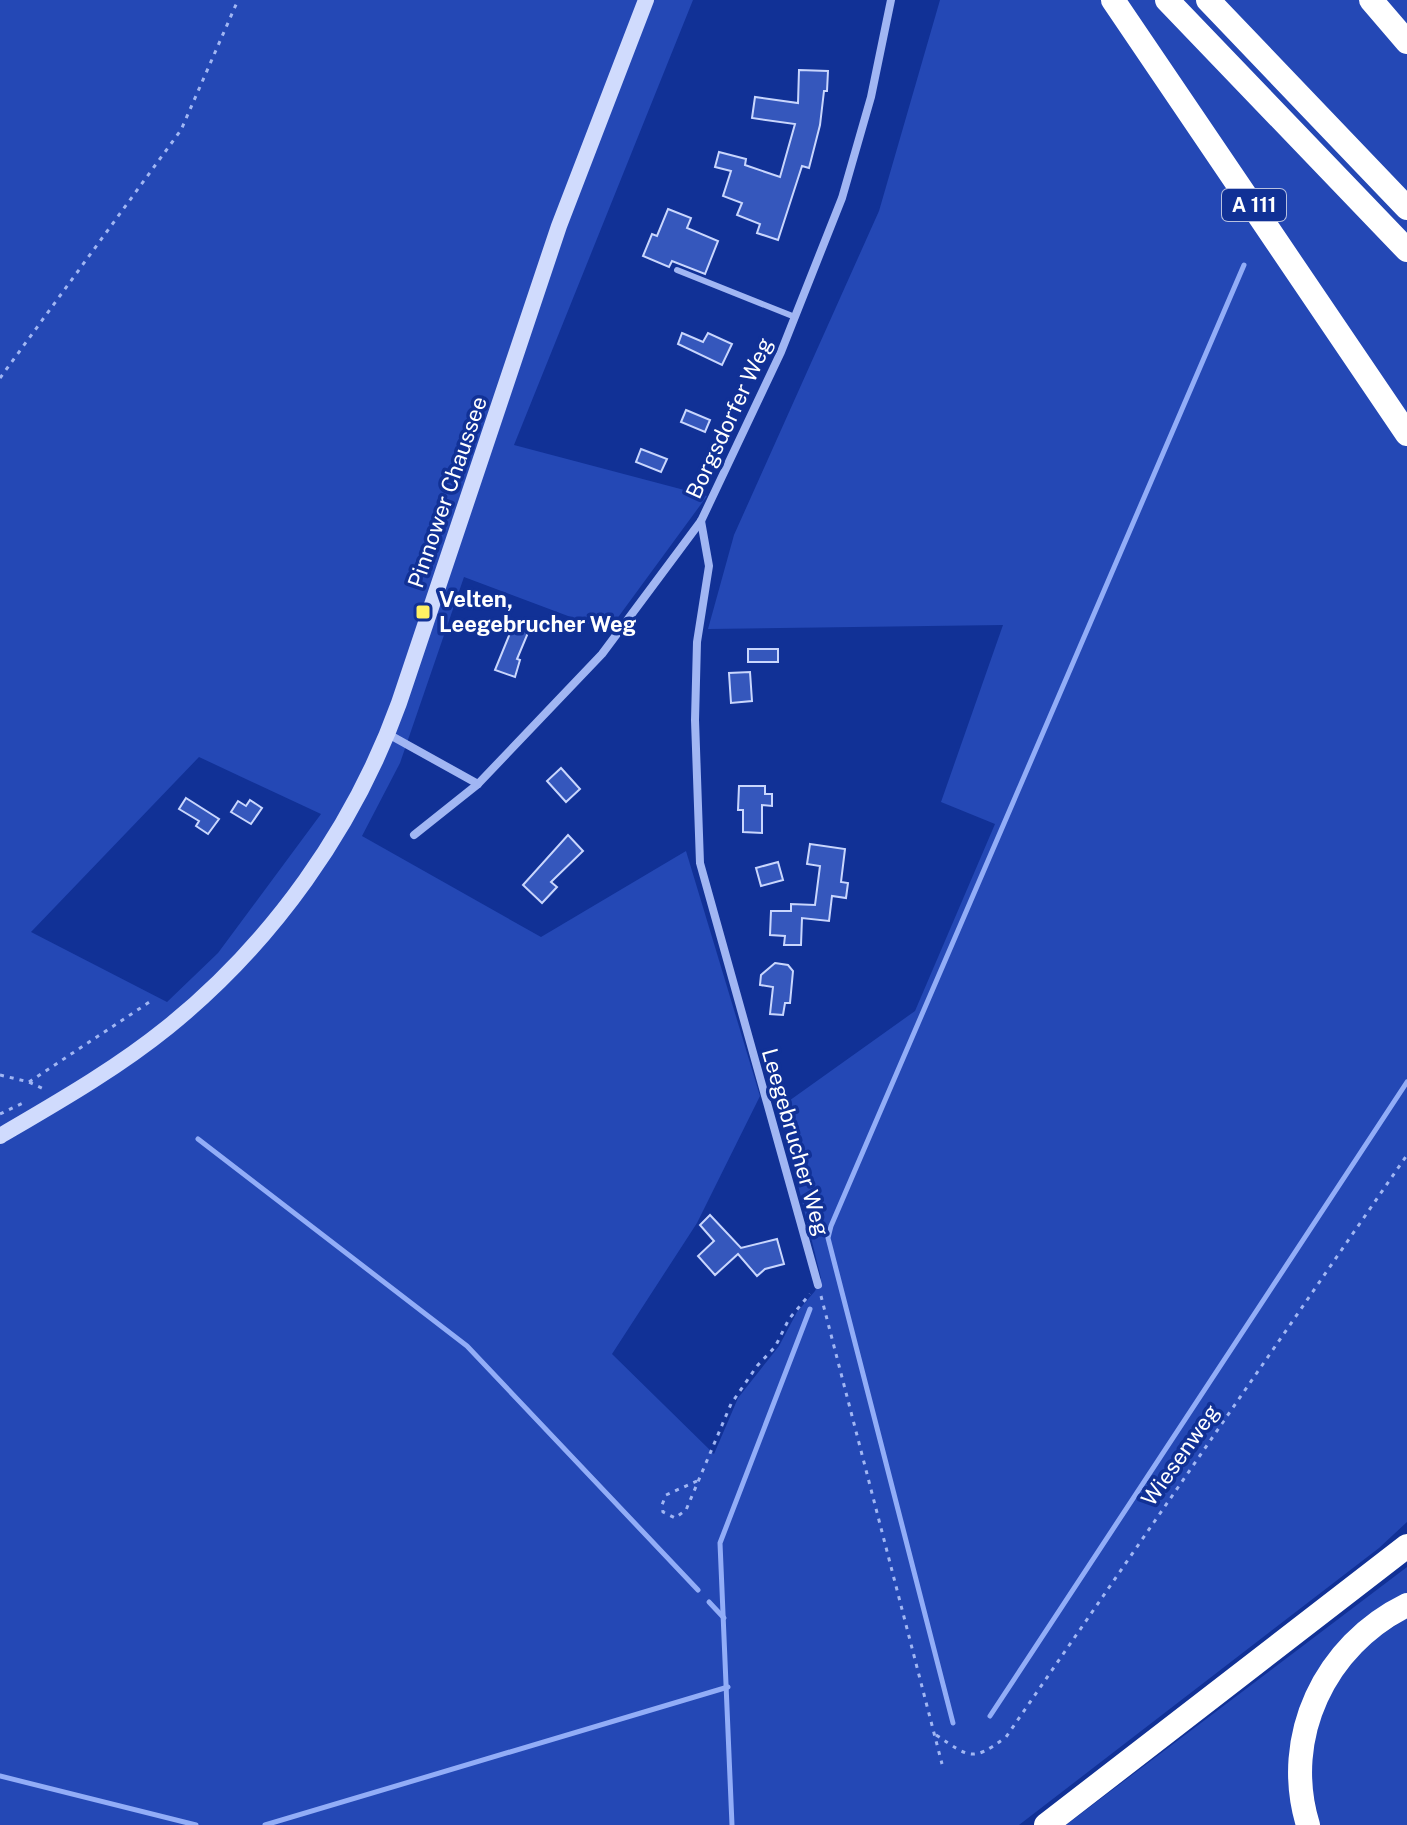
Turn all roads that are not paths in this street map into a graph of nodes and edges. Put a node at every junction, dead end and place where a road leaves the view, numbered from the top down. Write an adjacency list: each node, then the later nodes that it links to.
1 (646, 0): 14 (main road, Pinnower Chaussee)
2 (891, 0): 11 (street, Borgsdorfer Weg)
3 (1113, 0): 12 (highway, A 111)
4 (1167, 0): 9 (highway)
5 (1208, 0): 8 (highway)
6 (1371, 0): 7 (highway)
7 (1407, 42)
8 (1407, 208)
9 (1407, 250)
10 (677, 270): 11 (lane)
11 (795, 317): 13 (street, Borgsdorfer Weg)
12 (1407, 434)
13 (701, 521): 15 (street, Borgsdorfer Weg); 18 (street, Leegebrucher Weg)
14 (388, 734): 15 (street); 17 (main road, Pinnower Chaussee)
15 (478, 784): 16 (street, Borgsdorfer Weg)
16 (414, 835)
17 (0, 1136)
18 (818, 1285)
19 (1407, 1546): 21 (highway)
20 (1407, 1605): 22 (highway)
21 (1046, 1825)
22 (1308, 1825)

